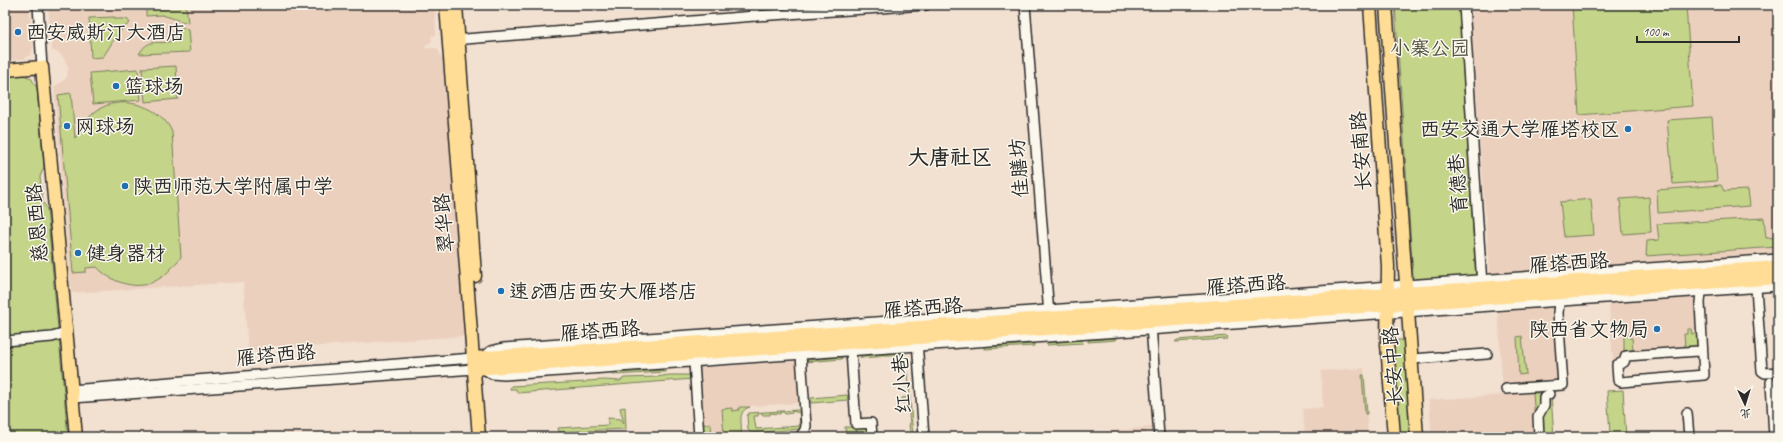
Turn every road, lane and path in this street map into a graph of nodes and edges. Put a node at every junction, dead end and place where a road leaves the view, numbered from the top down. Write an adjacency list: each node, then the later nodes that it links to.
1 (38, 5): 12 (street, 慈恩西路)
2 (446, 5): 11 (main road, 翠华路)
3 (456, 5): 11 (main road, 翠华路)
4 (753, 5): 10 (street)
5 (926, 5): 10 (street)
6 (1025, 5): 24 (street, 佳膳坊)
7 (1370, 5): 22 (main road, 长安南路)
8 (1386, 5): 21 (main road, 长安南路)
9 (1464, 5): 17 (street, 育德巷)
10 (755, 16): 11 (street)
11 (453, 40): 35 (main road, 翠华路)
12 (42, 67): 13 (main road); 39 (main road, 慈恩西路)
13 (5, 70)
14 (1778, 258): 17 (street)
15 (1778, 267): 17 (main road, 雁塔西路)
16 (1778, 278): 21 (main road, 雁塔西路)
17 (1482, 284): 21 (main road, 雁塔西路)
18 (1778, 286): 19 (street)
19 (1756, 288): 20 (street); 36 (street)
20 (1701, 292): 23 (street); 30 (street)
21 (1407, 298): 22 (main road, 雁塔西路); 22 (street); 23 (street); 33 (main road, 长安中路)
22 (1387, 300): 24 (main road, 雁塔西路); 25 (main road, 雁塔西路); 50 (main road, 长安中路)
23 (1559, 302): 38 (street)
24 (1049, 319): 25 (main road, 雁塔西路); 27 (main road, 雁塔西路); 35 (street)
25 (1151, 326): 27 (street); 49 (street)
26 (66, 333): 28 (street)
27 (917, 337): 29 (street); 35 (main road, 雁塔西路); 48 (street, 红小巷)
28 (5, 341)
29 (851, 351): 32 (street); 47 (street)
30 (1698, 351)
31 (1487, 354): 33 (street)
32 (801, 355): 34 (street); 46 (street)
33 (1412, 359): 51 (main road, 长安中路)
34 (694, 362): 35 (street); 45 (street)
35 (478, 363): 39 (street, 雁塔西路); 43 (main road, 翠华路); 44 (main road, 翠华路)
36 (1778, 372)
37 (1771, 382): 54 (street)
38 (1506, 389)
39 (71, 394): 42 (main road, 慈恩西路)
40 (1548, 394): 52 (street)
41 (1687, 413): 53 (street)
42 (76, 437)
43 (479, 437)
44 (487, 437)
45 (699, 437)
46 (800, 437)
47 (872, 437)
48 (924, 437)
49 (1159, 437)
50 (1394, 437)
51 (1417, 437)
52 (1539, 437)
53 (1689, 437)
54 (1774, 437)

